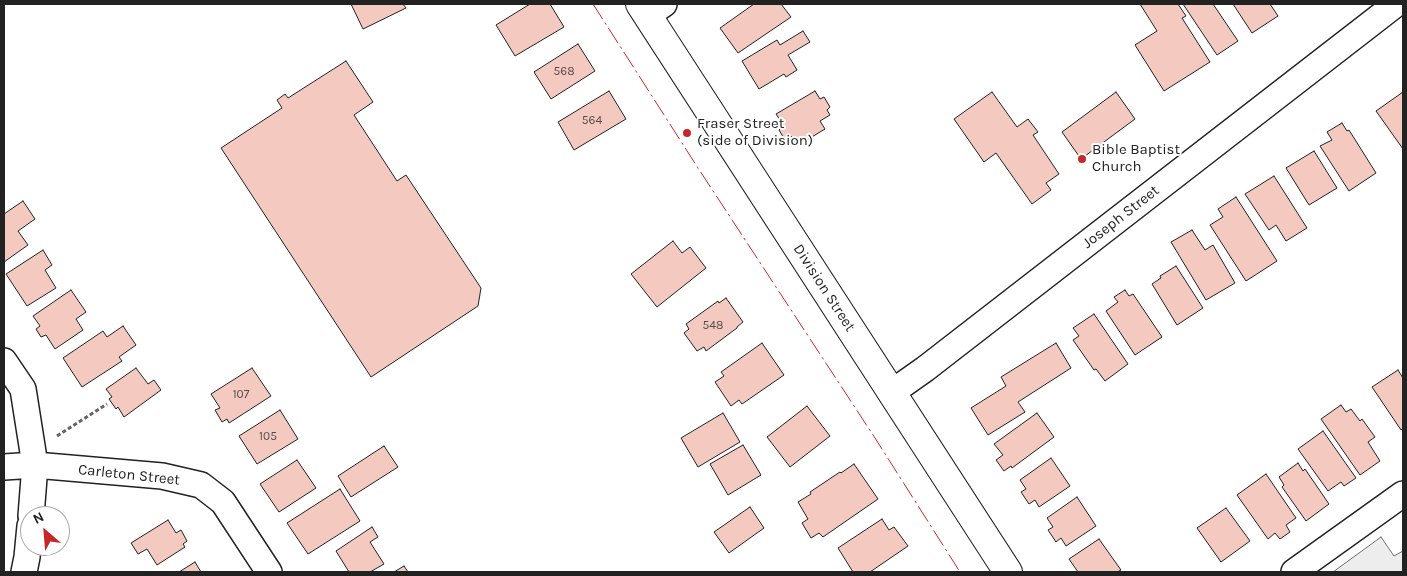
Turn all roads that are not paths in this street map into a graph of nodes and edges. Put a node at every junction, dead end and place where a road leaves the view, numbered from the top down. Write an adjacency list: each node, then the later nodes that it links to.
1 (1396, 4): 4 (street, Joseph Street)
2 (651, 7): 4 (main road, Division Street)
3 (4, 361): 5 (street)
4 (891, 393): 12 (main road, Division Street)
5 (35, 465): 6 (street, Carleton Street); 8 (street); 11 (street, Carleton Street)
6 (4, 467)
7 (1403, 494): 13 (street)
8 (32, 506)
9 (27, 556): 10 (street)
10 (24, 572)
11 (269, 572)
12 (1008, 572)
13 (1294, 572)

